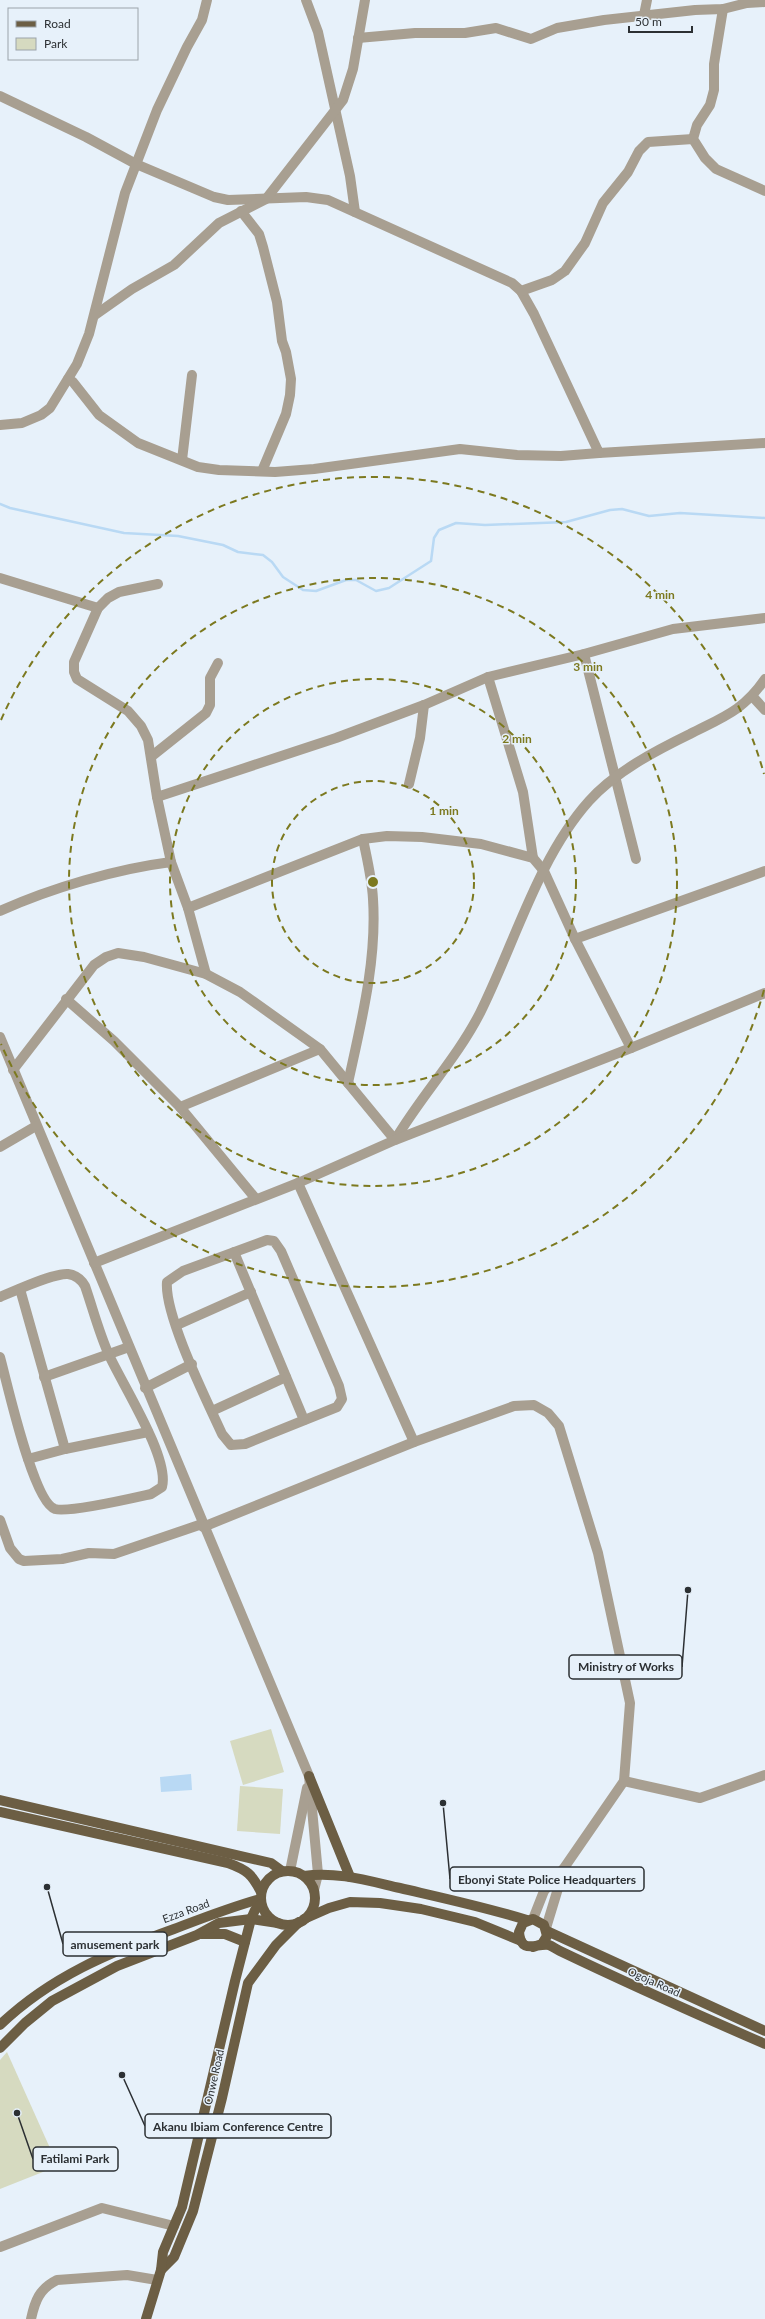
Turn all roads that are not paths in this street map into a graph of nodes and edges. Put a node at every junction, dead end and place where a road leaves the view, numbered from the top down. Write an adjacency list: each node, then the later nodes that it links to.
1 (207, 0): 12 (street)
2 (306, 0): 10 (street)
3 (365, 0): 8 (street)
4 (647, 0): 7 (street)
5 (765, 2): 6 (street)
6 (723, 9): 7 (street); 11 (street)
7 (644, 15): 8 (street)
8 (358, 38): 10 (street)
9 (0, 96): 12 (street)
10 (335, 112): 14 (street); 16 (street)
11 (693, 139): 13 (street); 17 (street)
12 (136, 164): 14 (street); 18 (street)
13 (765, 191)
14 (266, 199): 15 (street); 16 (street)
15 (241, 211): 18 (street); 25 (street)
16 (355, 212): 17 (street)
17 (521, 292): 23 (street)
18 (94, 315): 20 (street)
19 (192, 375): 24 (street)
20 (68, 379): 21 (street); 24 (street)
21 (0, 424)
22 (765, 443): 23 (street)
23 (599, 453): 25 (street)
24 (182, 460): 25 (street)
25 (262, 471)
26 (0, 578): 28 (street)
27 (158, 584): 28 (street)
28 (98, 608): 37 (street)
29 (765, 618): 30 (street)
30 (584, 654): 32 (street); 38 (street)
31 (218, 663): 37 (street)
32 (488, 677): 35 (street); 42 (street)
33 (765, 679): 34 (street)
34 (753, 697): 36 (street); 38 (street)
35 (424, 705): 39 (street); 40 (street)
36 (765, 710)
37 (152, 756): 40 (street)
38 (614, 779): 43 (street); 45 (street)
39 (408, 784)
40 (157, 797): 44 (street)
41 (363, 839): 42 (street); 47 (street); 57 (street)
42 (533, 858): 45 (street)
43 (636, 860)
44 (171, 862): 47 (street); 48 (street)
45 (544, 871): 49 (street); 60 (street)
46 (765, 871): 49 (street)
47 (188, 908): 50 (street)
48 (0, 911)
49 (575, 939): 54 (street)
50 (206, 974): 52 (street); 55 (street)
51 (765, 993): 54 (street)
52 (66, 999): 56 (street); 58 (street)
53 (0, 1037): 56 (street)
54 (631, 1048): 60 (street)
55 (320, 1049): 57 (street); 58 (street)
56 (13, 1070): 59 (street)
57 (348, 1083): 60 (street)
58 (180, 1108): 63 (street)
59 (36, 1126): 61 (street); 65 (street)
60 (395, 1140): 62 (street)
61 (0, 1147)
62 (298, 1183): 63 (street); 80 (street)
63 (256, 1199): 65 (street)
64 (234, 1252): 67 (street); 69 (street); 78 (street)
65 (94, 1263): 70 (street)
66 (20, 1289): 68 (street); 71 (street); 74 (street)
67 (251, 1292): 69 (street); 75 (street)
68 (0, 1297)
69 (176, 1325): 73 (street)
70 (129, 1348): 71 (street); 76 (street)
71 (109, 1354): 74 (street); 79 (street)
72 (0, 1357): 82 (street)
73 (192, 1364): 76 (street); 77 (street)
74 (44, 1377): 81 (street)
75 (286, 1377): 77 (street); 78 (street)
76 (145, 1388): 84 (street)
77 (212, 1411): 78 (street)
78 (304, 1420)
79 (148, 1432): 81 (street); 82 (street)
80 (414, 1442): 84 (street); 87 (street)
81 (65, 1449): 82 (street)
82 (28, 1459)
83 (0, 1520): 84 (street)
84 (203, 1526): 86 (street)
85 (765, 1775): 87 (street)
86 (309, 1776): 91 (street); 92 (street); 94 (main road)
87 (624, 1781): 90 (street)
88 (0, 1800): 91 (main road)
89 (0, 1812): 96 (main road)
90 (564, 1868): 98 (street); 101 (street)
91 (286, 1871): 93 (main road); 96 (main road)
92 (318, 1874): 93 (main road); 94 (main road); 95 (street)
93 (304, 1876): 95 (main road)
94 (350, 1877): 98 (main road)
95 (314, 1890): 99 (main road)
96 (261, 1898): 97 (main road, Onwe Road); 100 (main road); 106 (main road, Ezza Road)
97 (251, 1919): 100 (main road); 102 (main road); 104 (main road, Onwe Road)
98 (530, 1920): 101 (main road); 103 (main road)
99 (302, 1921): 100 (main road); 103 (main road); 111 (main road, Onwe Road)
100 (278, 1923)
101 (547, 1930): 105 (main road); 107 (main road, Ogoja Road)
102 (197, 1934): 104 (main road); 109 (main road)
103 (521, 1941): 105 (main road)
104 (245, 1942): 110 (main road, Onwe Road)
105 (533, 1948): 108 (main road, Ogoja Road)
106 (0, 2025)
107 (765, 2031)
108 (765, 2044)
109 (0, 2048)
110 (209, 2094): 111 (main road); 112 (main road, Onwe Road)
111 (222, 2098): 114 (main road, Onwe Road)
112 (174, 2226): 113 (street); 114 (main road, Onwe Road)
113 (0, 2247)
114 (159, 2275): 115 (street); 116 (main road, Onwe Road)
115 (31, 2319)
116 (146, 2319)

